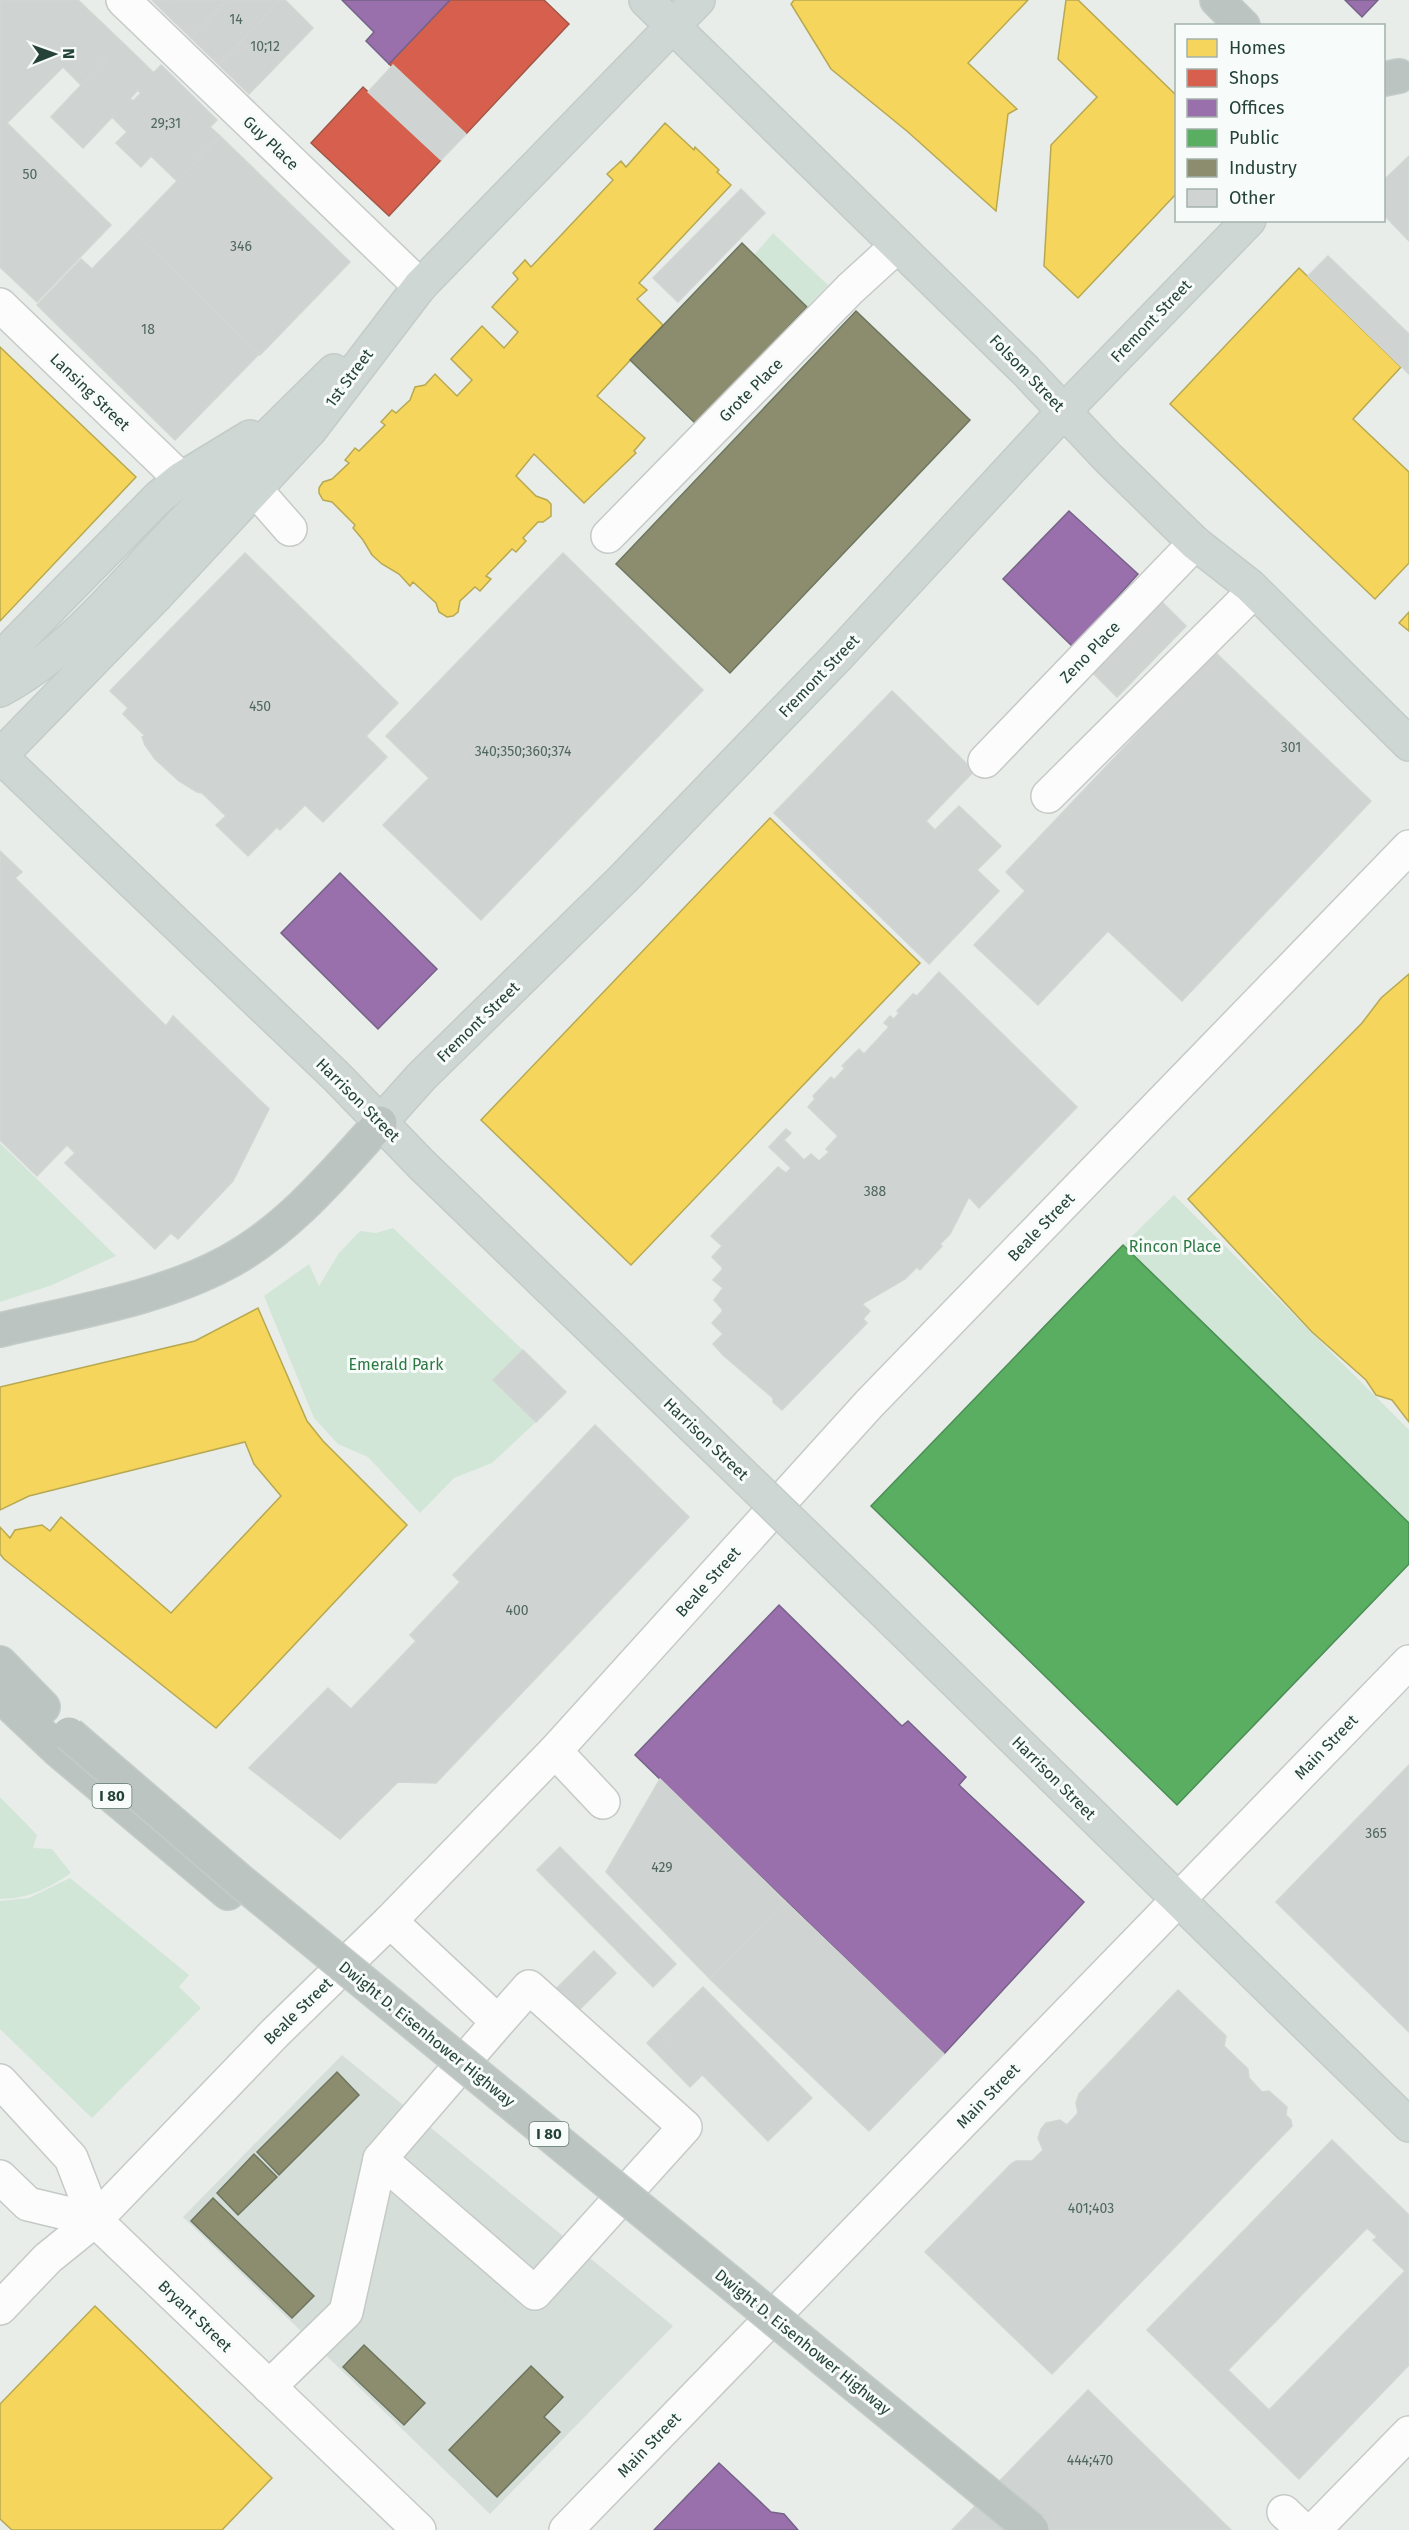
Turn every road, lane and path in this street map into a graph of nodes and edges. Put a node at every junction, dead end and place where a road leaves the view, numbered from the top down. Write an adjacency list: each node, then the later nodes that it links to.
1 (123, 0): 9 (street, Guy Place)
2 (646, 0): 6 (main road, Folsom Street)
3 (698, 0): 6 (main road, 1st Street)
4 (1217, 0): 5 (highway)
5 (1241, 24)
6 (673, 26): 8 (main road, Folsom Street); 9 (main road, 1st Street)
7 (1247, 222): 12 (main road, Fremont Street)
8 (897, 246): 12 (main road, Folsom Street); 16 (street, Grote Place)
9 (420, 286): 11 (main road); 14 (main road, 1st Street)
10 (0, 305): 13 (street, Lansing Street)
11 (295, 409): 13 (main road); 20 (main road)
12 (1064, 411): 17 (main road, Folsom Street); 26 (main road, Fremont Street)
13 (181, 479): 19 (main road)
14 (254, 488): 15 (street); 22 (main road, 1st Street)
15 (290, 529)
16 (608, 536)
17 (1195, 543): 18 (main road, Folsom Street); 23 (street, Zeno Place)
18 (1254, 591): 21 (main road, Folsom Street); 24 (street)
19 (0, 659)
20 (0, 690)
21 (1409, 744)
22 (0, 756): 26 (main road, Harrison Street)
23 (985, 761)
24 (1047, 796)
25 (1409, 847): 31 (street, Beale Street)
26 (381, 1123): 27 (highway); 33 (main road, Harrison Street, bridge)
27 (0, 1330)
28 (1409, 1662): 33 (street, Main Street)
29 (0, 1663): 47 (highway, Dwight D. Eisenhower Highway / I 80, bridge)
30 (0, 1695): 46 (highway, Dwight D. Eisenhower Highway / I 80)
31 (555, 1751): 32 (street); 34 (street, Beale Street)
32 (603, 1802)
33 (1177, 1899): 37 (main road, Harrison Street); 45 (street, Main Street)
34 (390, 1922): 35 (street); 40 (street, Beale Street)
35 (498, 2022): 38 (street); 38 (street)
36 (0, 2081): 40 (street, Bryant Street)
37 (1409, 2125)
38 (380, 2159): 42 (street)
39 (0, 2177): 40 (street)
40 (95, 2220): 41 (street, Beale Street); 42 (street, Bryant Street)
41 (0, 2308)
42 (269, 2387): 44 (street, Bryant Street)
43 (1409, 2433): 48 (street)
44 (419, 2530)
45 (566, 2530)
46 (1004, 2530)
47 (1032, 2530)
48 (1314, 2530)

